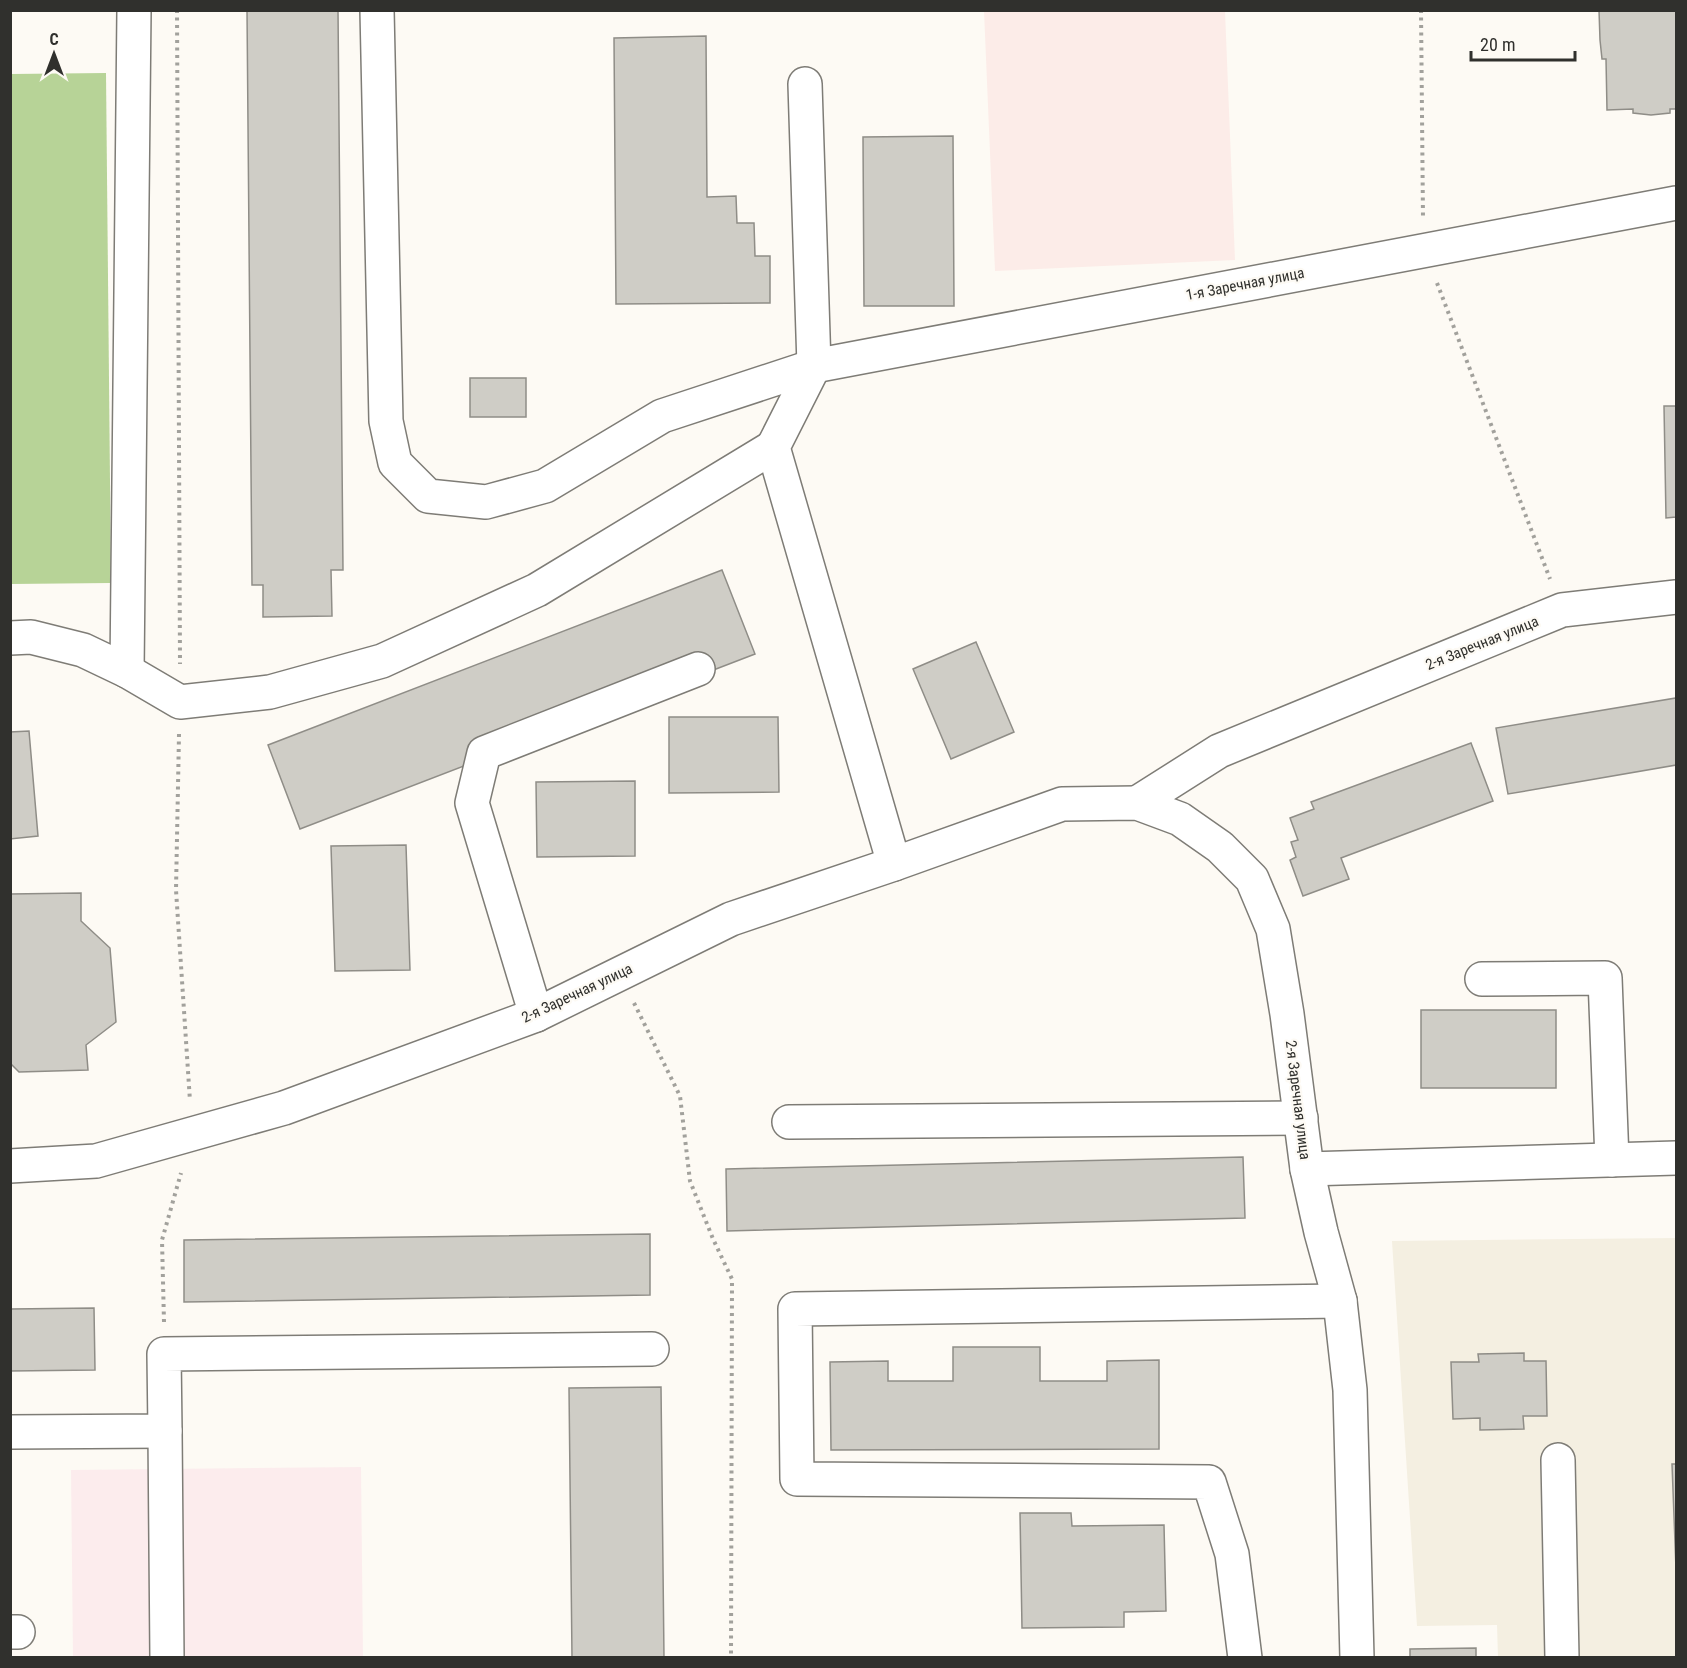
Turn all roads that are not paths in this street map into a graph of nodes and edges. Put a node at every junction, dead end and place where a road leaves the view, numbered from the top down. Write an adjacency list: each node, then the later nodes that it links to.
1 (134, 10): 10 (street)
2 (377, 10): 5 (street, 1-я Заречная улица)
3 (805, 84): 5 (street)
4 (1677, 203): 5 (street, 1-я Заречная улица)
5 (814, 366): 6 (street)
6 (773, 447): 10 (street); 12 (street)
7 (1677, 597): 11 (street, 2-я Заречная улица)
8 (10, 638): 10 (street)
9 (698, 669): 14 (street)
10 (127, 671)
11 (1137, 803): 12 (street, 2-я Заречная улица); 15 (street, 2-я Заречная улица)
12 (894, 864): 14 (street, 2-я Заречная улица)
13 (1482, 979): 18 (street)
14 (536, 1015): 19 (street, 2-я Заречная улица)
15 (1301, 1118): 16 (street); 20 (street, 2-я Заречная улица)
16 (789, 1122)
17 (1677, 1158): 18 (street, 2-я Заречная улица)
18 (1612, 1160): 20 (street, 2-я Заречная улица)
19 (10, 1166)
20 (1307, 1169): 21 (street)
21 (1340, 1301): 27 (street); 28 (street)
22 (652, 1349): 23 (street)
23 (165, 1431): 24 (street); 26 (street)
24 (10, 1432)
25 (1558, 1460): 29 (street)
26 (167, 1658)
27 (1245, 1658)
28 (1357, 1658)
29 (1562, 1658)

